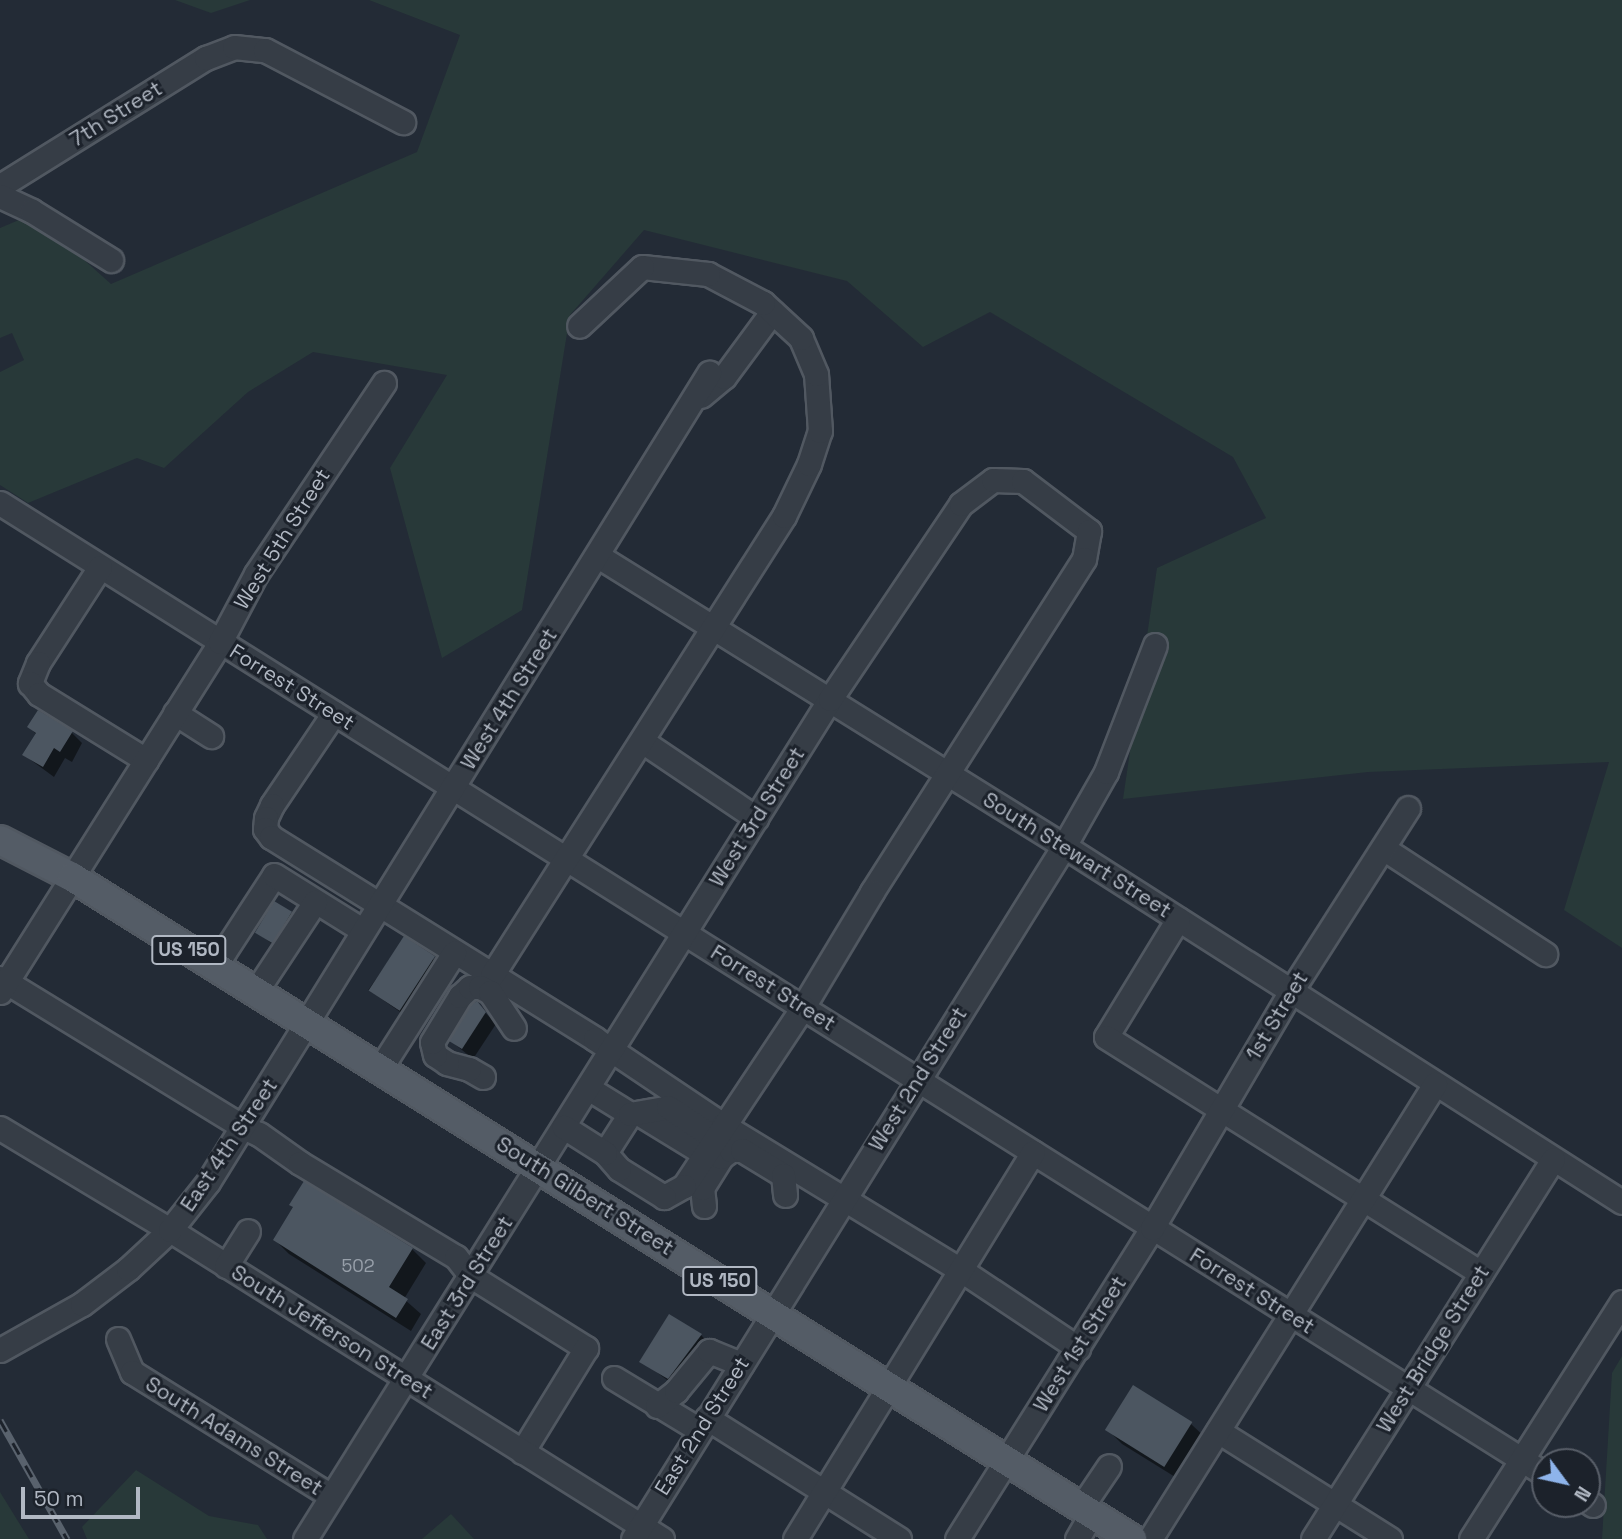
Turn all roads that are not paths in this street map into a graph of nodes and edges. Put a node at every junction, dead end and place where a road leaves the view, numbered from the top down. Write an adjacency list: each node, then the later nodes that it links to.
1 (403, 121): 2 (street, 7th Street)
2 (0, 186)
3 (0, 196): 4 (street)
4 (111, 260)
5 (772, 312): 6 (street); 9 (street); 13 (street)
6 (579, 326)
7 (709, 373): 9 (street, West 4th Street)
8 (384, 383): 14 (street, West 5th Street)
9 (690, 405): 11 (street, West 4th Street)
10 (0, 503): 12 (street, Forrest Street)
11 (598, 556): 13 (street, South Stewart Street); 23 (street, West 4th Street)
12 (100, 567): 14 (street, Forrest Street); 21 (street)
13 (715, 628): 16 (street, South Stewart Street); 20 (street)
14 (220, 642): 17 (street, West 5th Street); 18 (street, Forrest Street)
15 (1155, 645): 28 (street, West 2nd Street)
16 (830, 699): 22 (street, South Stewart Street); 22 (street, West 3rd Street); 25 (street, West 3rd Street)
17 (175, 713): 19 (street); 21 (street, West 5th Street)
18 (334, 713): 23 (street, Forrest Street); 33 (street)
19 (211, 736)
20 (642, 741): 25 (street); 30 (street)
21 (146, 760): 31 (street, West 5th Street)
22 (947, 772): 28 (street, South Stewart Street); 44 (street)
23 (454, 788): 30 (street, Forrest Street); 33 (street, West 4th Street)
24 (1408, 808): 29 (street, 1st Street)
25 (756, 818): 36 (street, West 3rd Street)
26 (0, 822): 31 (main road, South Gilbert Street / US 150)
27 (0, 840): 31 (main road, South Gilbert Street / US 150)
28 (1064, 846): 34 (street, South Stewart Street); 50 (street, West 2nd Street)
29 (1382, 848): 38 (street); 43 (street, 1st Street)
30 (568, 859): 36 (street, Forrest Street); 40 (street)
31 (72, 877): 39 (main road, South Gilbert Street / US 150); 41 (street, West 5th Street)
32 (315, 902): 35 (street); 39 (street); 42 (street)
33 (378, 905): 35 (street, West 4th Street); 37 (street)
34 (1178, 919): 43 (street, South Stewart Street); 53 (street)
35 (362, 930): 45 (street, West 4th Street)
36 (685, 934): 44 (street, Forrest Street); 47 (street, West 3rd Street)
37 (454, 953): 40 (street); 48 (street)
38 (1545, 954)
39 (215, 966): 42 (main road, South Gilbert Street / US 150)
40 (492, 975): 47 (street)
41 (2, 984): 55 (street)
42 (256, 991): 45 (main road, South Gilbert Street / US 150)
43 (1291, 991): 51 (street, South Stewart Street); 53 (street, 1st Street)
44 (803, 1007): 50 (street, Forrest Street); 58 (street)
45 (307, 1023): 48 (main road, South Gilbert Street / US 150); 55 (street, East 4th Street)
46 (514, 1028): 49 (street)
47 (611, 1051): 52 (street, West 3rd Street); 58 (street)
48 (380, 1069): 62 (main road, South Gilbert Street / US 150)
49 (483, 1077)
50 (918, 1079): 59 (street, Forrest Street); 65 (street, West 2nd Street)
51 (1435, 1084): 61 (street, South Stewart Street); 64 (street)
52 (588, 1088): 54 (street); 56 (street, West 3rd Street)
53 (1222, 1110): 64 (street); 68 (street, 1st Street)
54 (634, 1113): 58 (street); 60 (street)
55 (243, 1127): 69 (street, East 4th Street); 74 (street)
56 (564, 1127): 60 (street); 62 (street, West 3rd Street)
57 (0, 1128): 69 (street, South Jefferson Street)
58 (714, 1139): 60 (street); 65 (street)
59 (1033, 1152): 68 (street, Forrest Street); 72 (street)
60 (605, 1153)
61 (1553, 1159): 66 (street, South Stewart Street); 73 (street, West Bridge Street)
62 (538, 1167): 74 (street, East 3rd Street); 76 (main road, South Gilbert Street / US 150)
63 (785, 1195): 67 (street)
64 (1362, 1198): 73 (street); 77 (street)
65 (843, 1199): 72 (street); 76 (street, West 2nd Street)
66 (1622, 1202)
67 (704, 1206)
68 (1152, 1228): 77 (street, Forrest Street); 80 (street, West 1st Street)
69 (170, 1230): 71 (street, South Jefferson Street); 79 (street, East 4th Street)
70 (248, 1231): 71 (street)
71 (226, 1266): 83 (street, South Jefferson Street)
72 (961, 1270): 80 (street); 84 (street)
73 (1481, 1273): 85 (street, West Bridge Street)
74 (471, 1276): 83 (street, East 3rd Street); 89 (street)
75 (1622, 1302): 90 (street)
76 (772, 1313): 81 (street, East 2nd Street); 84 (main road, South Gilbert Street / US 150)
77 (1291, 1315): 85 (street, Forrest Street); 88 (street)
78 (118, 1339): 95 (street, South Adams Street)
79 (7, 1346)
80 (1078, 1348): 91 (street, West 1st Street)
81 (741, 1364): 86 (street); 87 (street, East 2nd Street)
82 (614, 1377): 86 (street)
83 (407, 1380): 89 (street, South Jefferson Street); 95 (street, East 3rd Street)
84 (888, 1386): 91 (main road, South Gilbert Street / US 150); 94 (street)
85 (1409, 1389): 90 (street, Forrest Street); 96 (street, West Bridge Street)
86 (657, 1406): 87 (street)
87 (703, 1424): 94 (street); 98 (street, East 2nd Street)
88 (1218, 1431): 96 (street); 106 (street)
89 (522, 1452): 98 (street, South Jefferson Street)
90 (1523, 1460): 92 (street, Forrest Street); 109 (street)
91 (1008, 1461): 97 (main road, South Gilbert Street / US 150); 103 (street, West 1st Street)
92 (1531, 1465)
93 (1109, 1466): 97 (street)
94 (825, 1494): 101 (street); 102 (street)
95 (331, 1496): 99 (street, East 3rd Street)
96 (1335, 1505): 107 (street, West Bridge Street); 108 (street)
97 (1087, 1510): 104 (street); 105 (main road, South Gilbert Street / US 150)
98 (636, 1532): 100 (street, South Jefferson Street)
99 (305, 1539)
100 (662, 1539)
101 (795, 1539)
102 (899, 1539)
103 (957, 1539)
104 (1077, 1539)
105 (1132, 1539)
106 (1150, 1539)
107 (1314, 1539)
108 (1390, 1539)
109 (1471, 1539)

